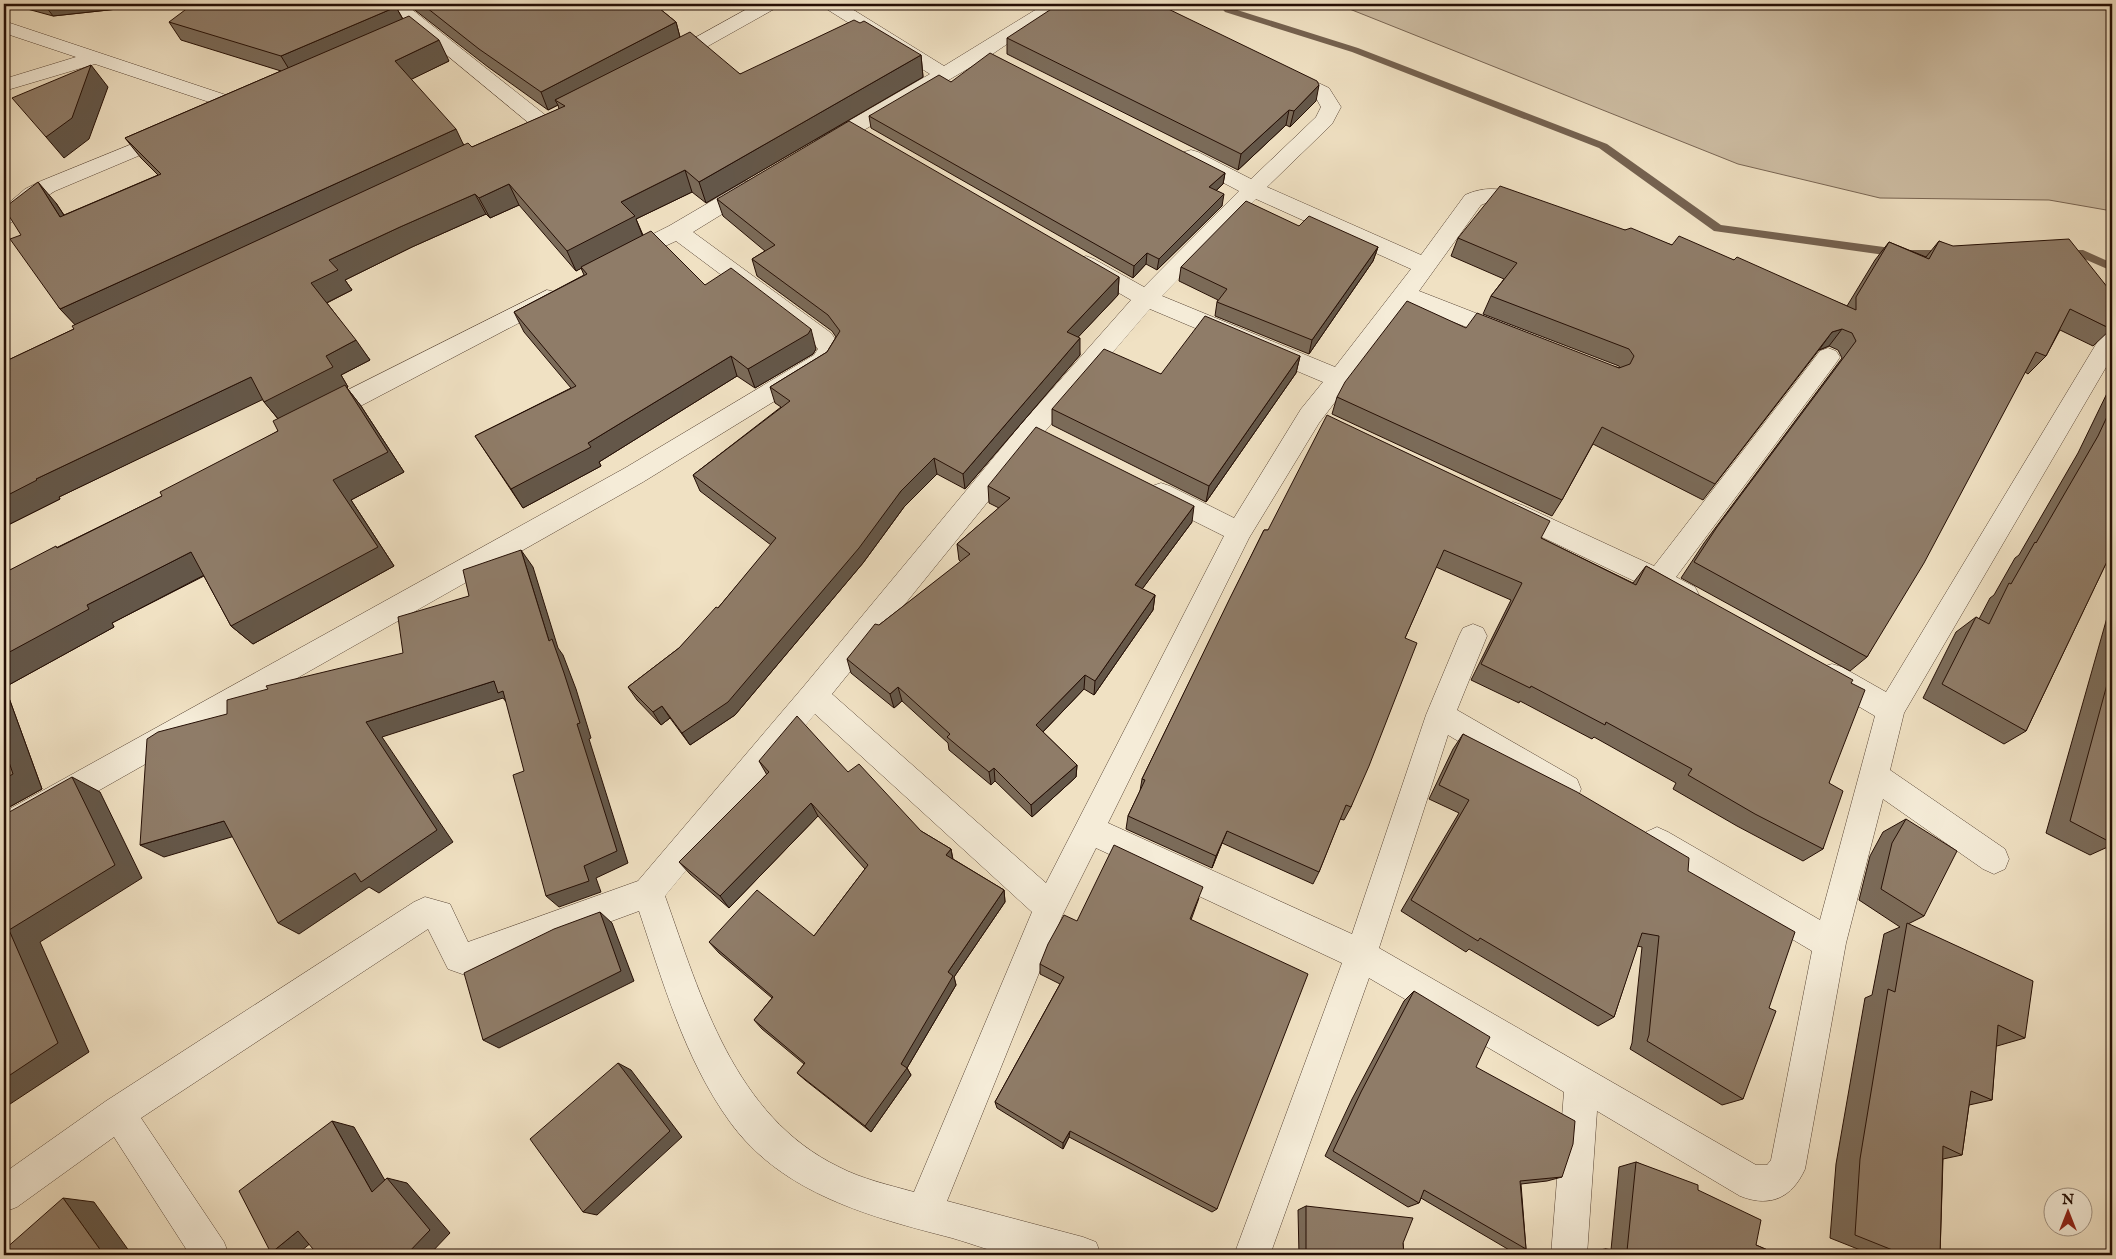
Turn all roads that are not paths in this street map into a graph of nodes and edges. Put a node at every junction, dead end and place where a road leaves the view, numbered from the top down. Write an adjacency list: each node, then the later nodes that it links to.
1 (394, 4): 12 (street)
2 (770, 4): 8 (street)
3 (832, 4): 9 (street)
4 (1057, 4): 9 (street)
5 (4, 27): 6 (street)
6 (95, 58): 10 (street); 11 (street)
7 (1265, 63): 19 (street)
8 (650, 70)
9 (944, 75): 13 (street)
10 (4, 85)
11 (212, 118)
12 (542, 122)
13 (850, 128): 15 (street); 17 (street)
14 (185, 129): 21 (street)
15 (876, 143)
16 (1175, 149): 19 (street)
17 (801, 157)
18 (768, 177): 22 (street)
19 (1253, 189): 24 (street); 28 (street)
20 (1554, 216): 24 (street)
21 (4, 218)
22 (677, 230): 25 (street); 46 (street)
23 (1070, 255): 28 (street)
24 (1425, 266): 27 (street)
25 (607, 267)
26 (563, 290): 33 (street)
27 (1405, 294): 30 (street); 32 (street)
28 (1146, 298): 32 (street); 41 (street)
29 (2112, 336): 42 (street)
30 (1526, 342)
31 (1828, 357): 37 (street)
32 (1338, 379): 36 (street)
33 (298, 427)
34 (1136, 481): 36 (street)
35 (1488, 500): 37 (street)
36 (1240, 532): 48 (street)
37 (1658, 580): 38 (street)
38 (1704, 605)
39 (1474, 636): 43 (street)
40 (1808, 662): 42 (street)
41 (814, 696): 50 (street); 51 (street)
42 (1891, 710): 44 (street)
43 (1440, 715): 45 (street); 53 (street)
44 (1872, 775): 49 (street); 52 (street)
45 (1592, 804)
46 (4, 828)
47 (1635, 829): 52 (street)
48 (1090, 830): 51 (street); 53 (street)
49 (1994, 858)
50 (648, 892): 55 (street); 57 (street)
51 (1050, 907): 57 (street)
52 (1830, 943): 54 (street)
53 (1361, 955): 54 (street); 60 (street)
54 (1582, 1084): 61 (street)
55 (118, 1114): 56 (street); 58 (street)
56 (4, 1194)
57 (924, 1212): 59 (street)
58 (211, 1255)
59 (1083, 1255)
60 (1252, 1255)
61 (1569, 1255)

